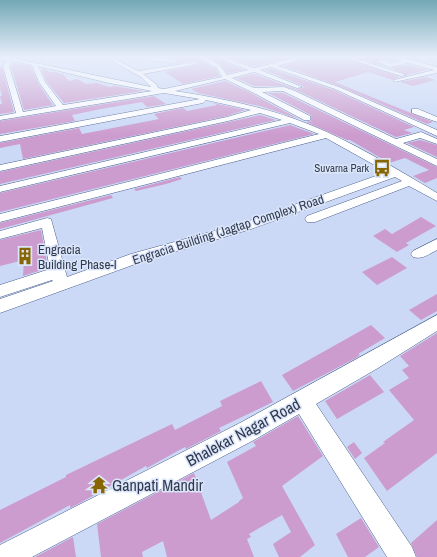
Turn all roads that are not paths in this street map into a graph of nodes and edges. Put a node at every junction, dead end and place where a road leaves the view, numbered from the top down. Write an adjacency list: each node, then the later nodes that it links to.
1 (11, 83): 21 (street)
2 (43, 83): 17 (street)
3 (123, 83): 11 (street)
4 (151, 83): 11 (street)
5 (205, 83): 14 (street)
6 (238, 83): 12 (street)
7 (259, 83): 10 (street)
8 (288, 83): 10 (street)
9 (322, 83): 26 (street)
10 (296, 86): 13 (street)
11 (154, 89): 14 (street)
12 (253, 90): 25 (street); 29 (street)
13 (315, 94)
14 (164, 95): 15 (street); 17 (street)
15 (212, 100): 16 (street); 28 (street)
16 (241, 106): 18 (street); 19 (street)
17 (61, 108): 21 (street)
18 (222, 111)
19 (259, 111): 23 (street); 32 (street)
20 (415, 111): 24 (street)
21 (20, 114): 22 (street)
22 (0, 118)
23 (291, 120): 27 (street); 35 (street)
24 (437, 120)
25 (312, 121)
26 (437, 133)
27 (327, 135): 33 (street); 37 (street)
28 (0, 139)
29 (396, 142): 30 (street); 31 (street)
30 (437, 142)
31 (437, 163)
32 (0, 168)
33 (395, 173): 34 (street); 42 (street, Engracia Building (Jagtap Complex) Road)
34 (409, 182): 36 (street); 38 (street)
35 (0, 188)
36 (437, 198)
37 (0, 218)
38 (311, 219)
39 (0, 235): 42 (street)
40 (437, 244): 41 (street)
41 (418, 254)
42 (60, 279): 43 (street); 44 (street, Engracia Building (Jagtap Complex) Road)
43 (0, 291)
44 (0, 306)
45 (437, 322): 46 (street, Bhalekar Nagar Road)
46 (302, 400): 47 (street, Bhalekar Nagar Road); 48 (street)
47 (4, 557)
48 (402, 557)

